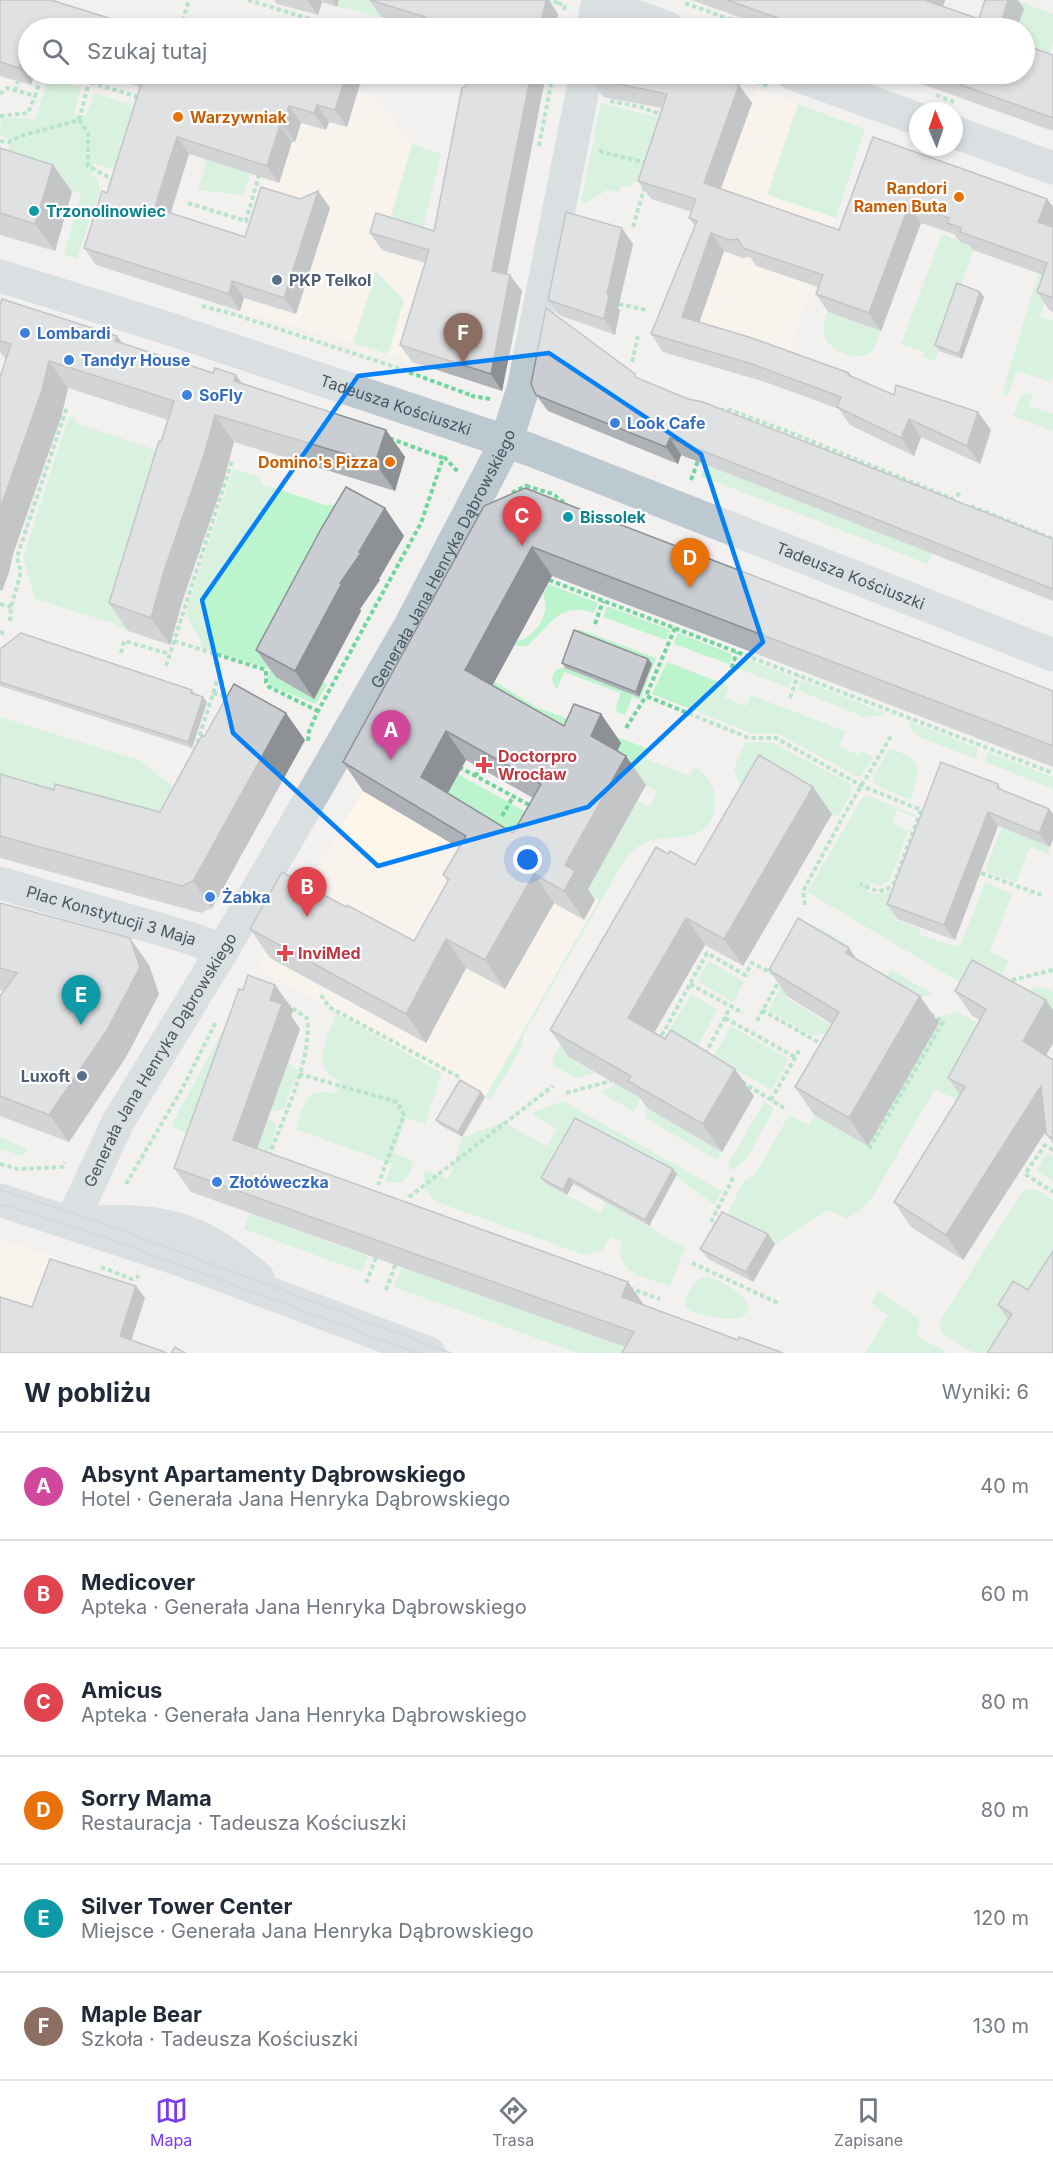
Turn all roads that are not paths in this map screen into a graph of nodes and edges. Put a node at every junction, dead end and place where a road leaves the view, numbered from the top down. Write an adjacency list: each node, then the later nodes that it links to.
1 (598, 0): 3 (street)
2 (603, 0): 4 (street)
3 (583, 18)
4 (641, 18)
5 (584, 84): 11 (street, Generała Jana Henryka Dąbrowskiego)
6 (821, 84): 7 (street)
7 (909, 116)
8 (963, 135): 9 (street)
9 (1053, 168)
10 (0, 276): 11 (street, Tadeusza Kościuszki)
11 (506, 441): 12 (street, Tadeusza Kościuszki); 14 (street, Generała Jana Henryka Dąbrowskiego)
12 (1053, 655)
13 (0, 883): 14 (street, Plac Konstytucji 3 Maja)
14 (222, 950): 16 (street, Generała Jana Henryka Dąbrowskiego)
15 (0, 1200): 16 (street)
16 (72, 1223): 17 (street)
17 (429, 1353)

